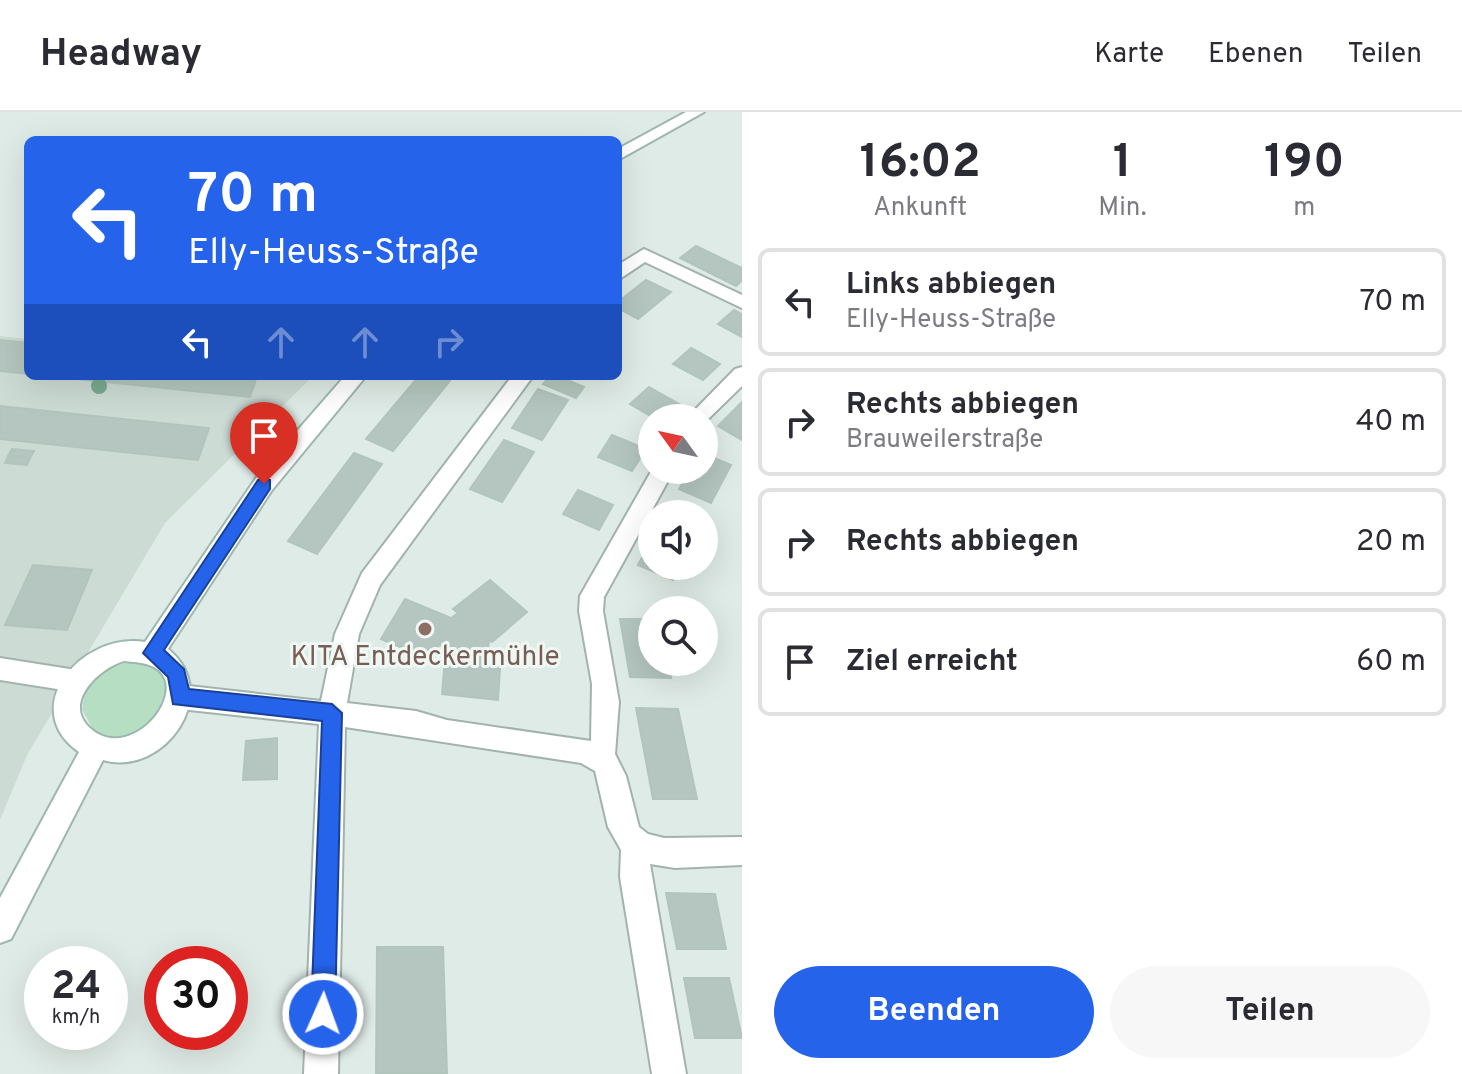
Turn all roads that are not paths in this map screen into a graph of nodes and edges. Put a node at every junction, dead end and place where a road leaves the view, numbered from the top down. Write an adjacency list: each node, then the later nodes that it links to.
1 (697, 112): 2 (street)
2 (622, 153)
3 (622, 271): 4 (street)
4 (742, 302)
5 (742, 374): 8 (street)
6 (353, 380): 10 (street)
7 (520, 380): 14 (street)
8 (711, 404)
9 (655, 484): 16 (street)
10 (152, 653): 12 (street); 13 (street)
11 (0, 669): 12 (street)
12 (76, 681): 15 (street)
13 (180, 697): 14 (street); 15 (street)
14 (332, 713): 16 (street); 20 (street)
15 (96, 747): 19 (street)
16 (601, 757): 17 (street)
17 (636, 843): 18 (street); 21 (street)
18 (742, 851)
19 (0, 928)
20 (321, 1074)
21 (669, 1074)

